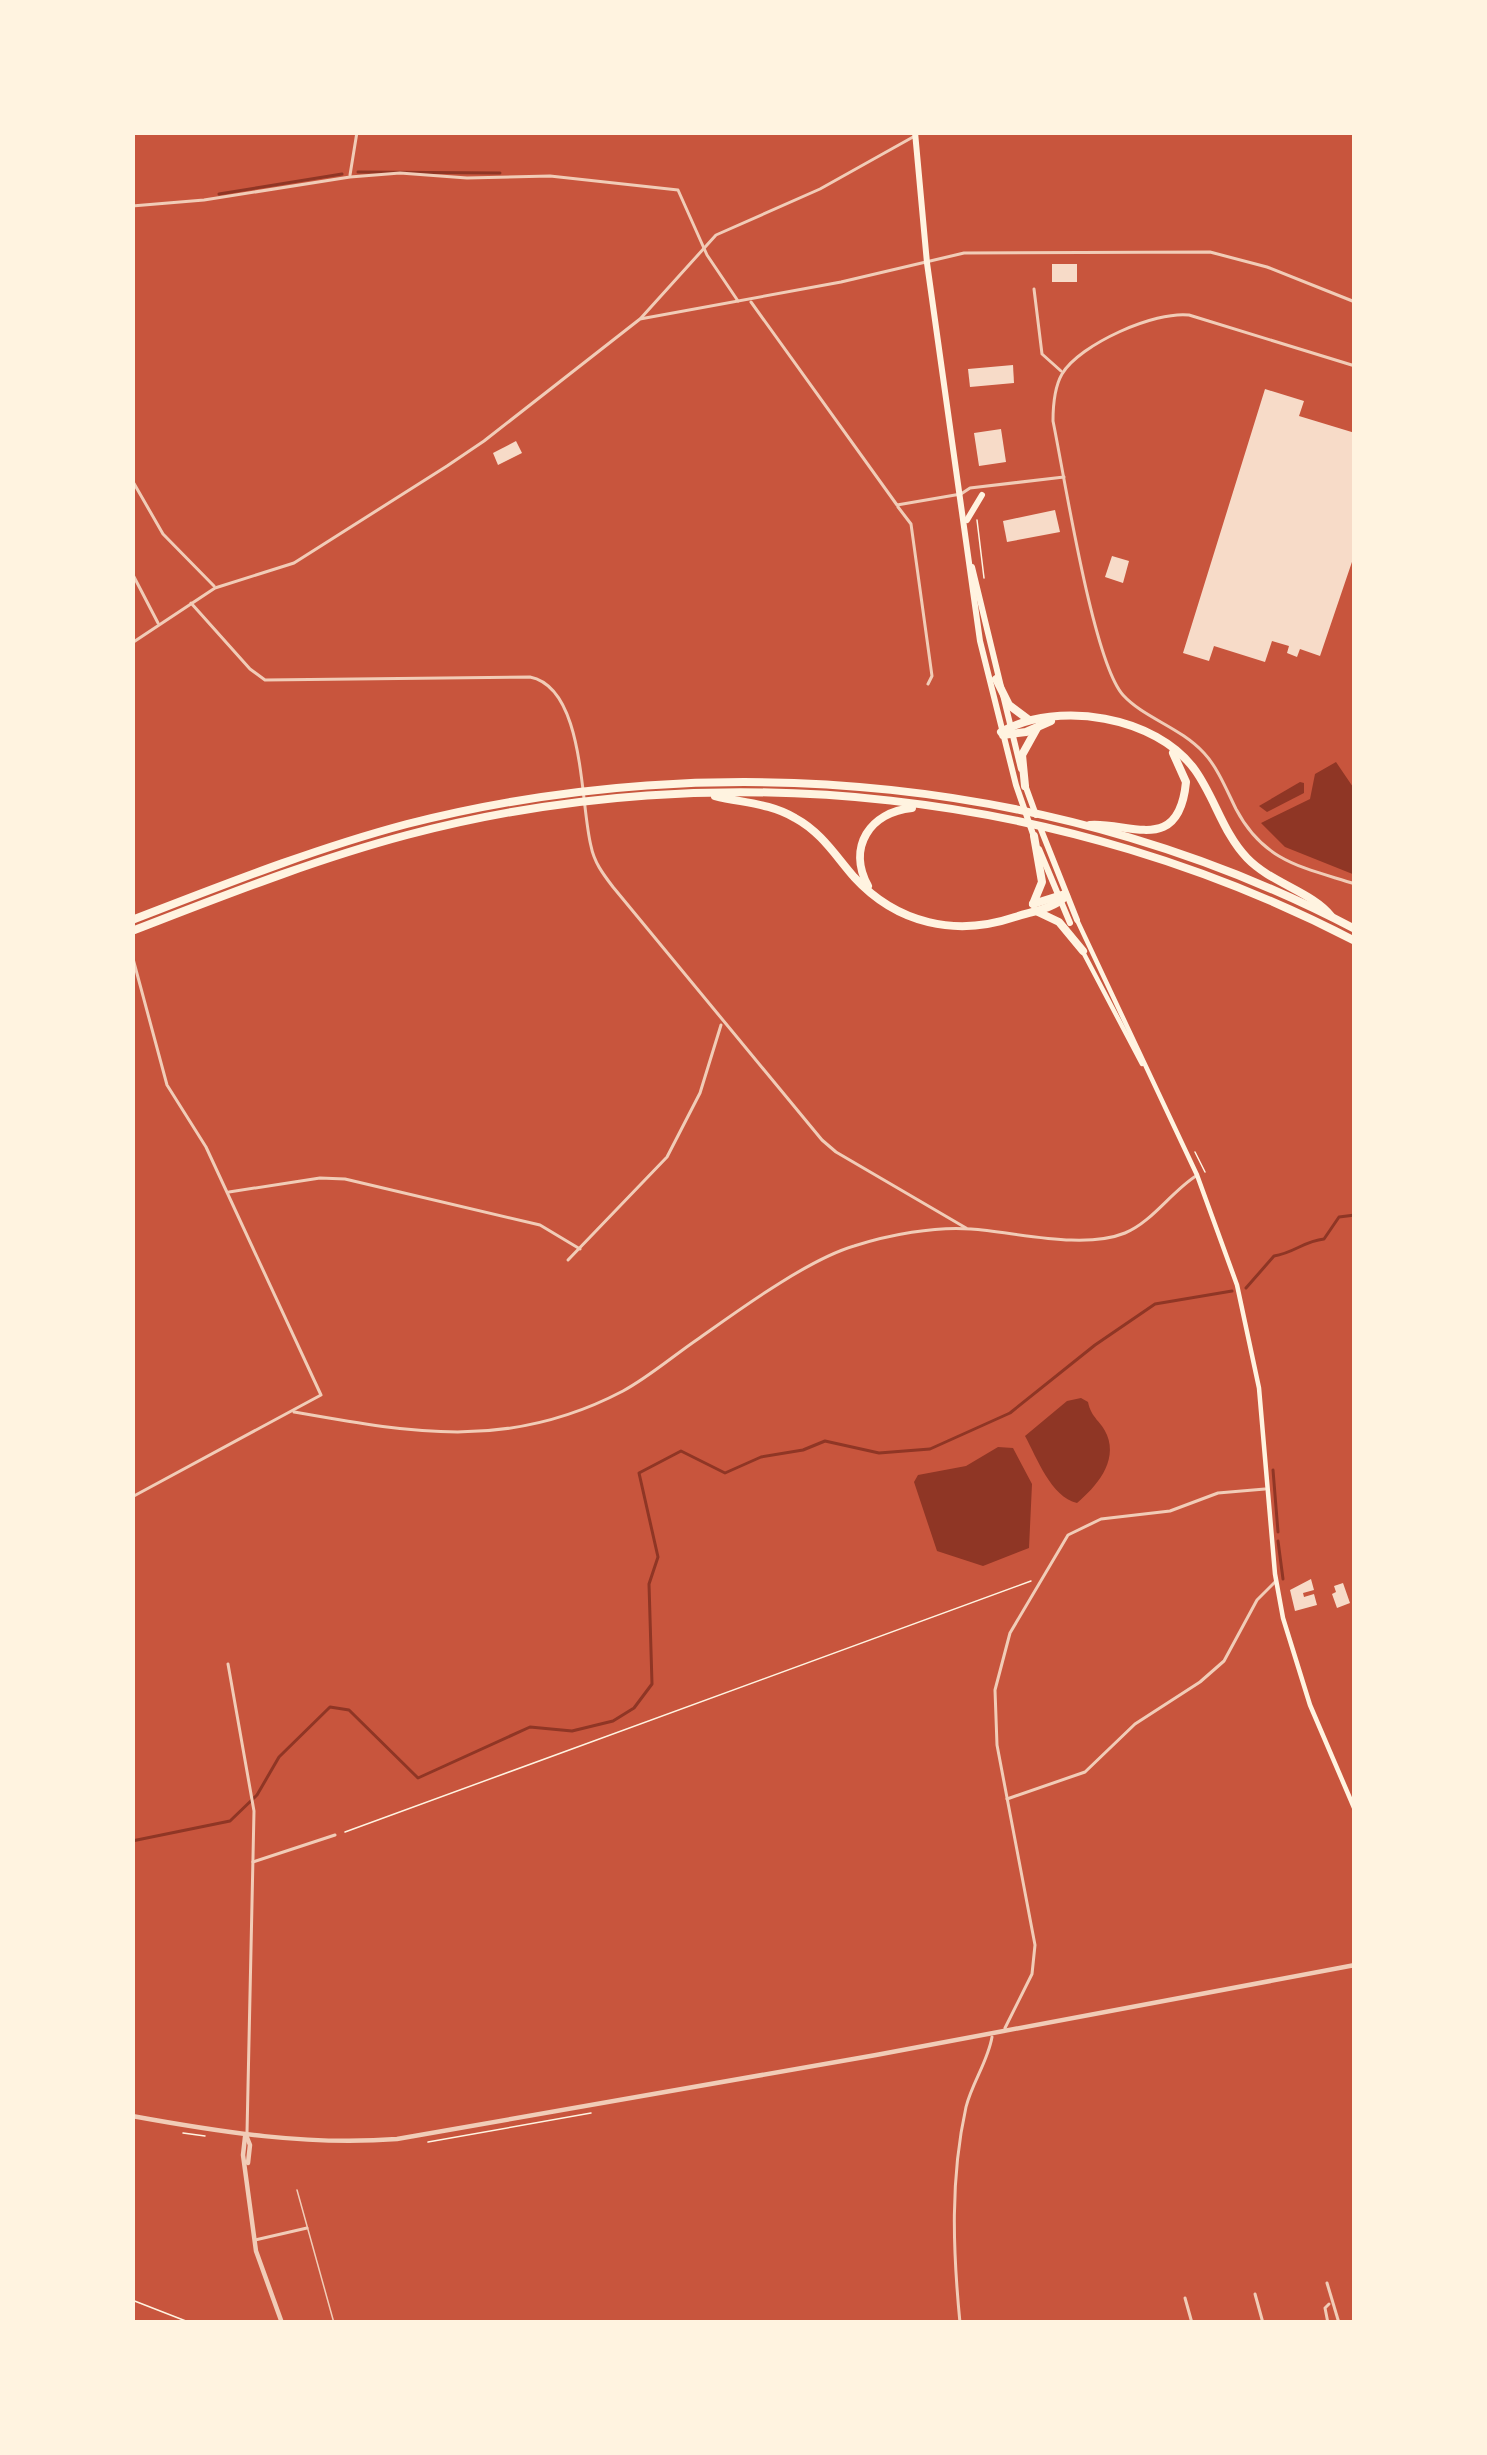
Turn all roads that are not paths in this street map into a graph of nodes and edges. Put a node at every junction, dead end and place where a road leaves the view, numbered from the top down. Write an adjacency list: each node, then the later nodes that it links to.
1 (357, 132): 3 (street)
2 (915, 134): 6 (street); 8 (main road)
3 (350, 177): 4 (street); 5 (street)
4 (132, 206)
5 (696, 232): 6 (street); 7 (street)
6 (716, 235): 7 (street)
7 (703, 248): 11 (street); 13 (street)
8 (927, 263): 10 (street); 12 (street); 19 (main road)
9 (1034, 290): 15 (street)
10 (750, 300): 11 (street); 21 (street)
11 (739, 302): 13 (street)
12 (1355, 302)
13 (640, 319): 25 (street)
14 (1355, 366): 15 (street)
15 (1063, 373): 16 (street)
16 (1064, 477): 18 (street); 39 (street)
17 (132, 480): 25 (street)
18 (1005, 487): 19 (street); 20 (street)
19 (961, 494): 20 (street); 21 (street); 22 (main road)
20 (982, 496): 22 (main road)
21 (897, 505): 30 (street)
22 (965, 523): 23 (main road)
23 (971, 563): 29 (main road); 32 (main road)
24 (132, 573): 27 (street)
25 (215, 588): 26 (street)
26 (191, 603): 27 (street); 51 (street)
27 (159, 625): 28 (street)
28 (132, 643)
29 (996, 679): 31 (highway); 32 (main road)
30 (928, 684)
31 (1034, 725): 32 (highway); 33 (highway); 34 (highway)
32 (1006, 732): 34 (main road)
33 (1160, 739): 37 (highway); 43 (highway)
34 (1020, 785): 38 (main road); 41 (main road)
35 (708, 794): 36 (highway); 40 (highway); 47 (highway)
36 (961, 811): 40 (highway); 48 (highway)
37 (1086, 826): 43 (highway); 44 (highway)
38 (1035, 842): 41 (main road); 42 (highway)
39 (1355, 884)
40 (871, 892): 42 (highway)
41 (1062, 897): 42 (highway); 45 (main road)
42 (1035, 908): 49 (highway)
43 (1331, 917): 46 (highway)
44 (132, 920)
45 (1073, 921): 49 (main road); 52 (main road)
46 (1355, 929)
47 (132, 931)
48 (1355, 941)
49 (1083, 950): 52 (main road)
50 (132, 955): 54 (street)
51 (724, 1023): 55 (street); 58 (street)
52 (1149, 1074): 53 (main road)
53 (1197, 1175): 56 (street); 61 (main road)
54 (226, 1192): 58 (street); 60 (street)
55 (941, 1214): 56 (street); 57 (street)
56 (966, 1228): 57 (street)
57 (937, 1232): 60 (street)
58 (580, 1249): 59 (street)
59 (568, 1260)
60 (294, 1412): 62 (street)
61 (1268, 1488): 63 (main road); 65 (street)
62 (132, 1497)
63 (1276, 1581): 65 (street); 66 (main road)
64 (228, 1664): 68 (street)
65 (1005, 1799): 70 (street)
66 (1355, 1810)
67 (335, 1835): 68 (street)
68 (254, 1862): 73 (street)
69 (1355, 1965): 70 (street)
70 (1005, 2030): 71 (street)
71 (991, 2032): 73 (street); 83 (street)
72 (132, 2116): 73 (street)
73 (247, 2135): 76 (street)
74 (297, 2190): 75 (lane)
75 (307, 2228): 76 (street); 82 (lane)
76 (254, 2240): 81 (street)
77 (1328, 2283): 80 (street)
78 (1255, 2294): 85 (street)
79 (1185, 2298): 84 (street)
80 (1330, 2303): 86 (street); 87 (street)
81 (282, 2323)
82 (334, 2323)
83 (960, 2323)
84 (1192, 2323)
85 (1263, 2323)
86 (1328, 2323)
87 (1339, 2323)

